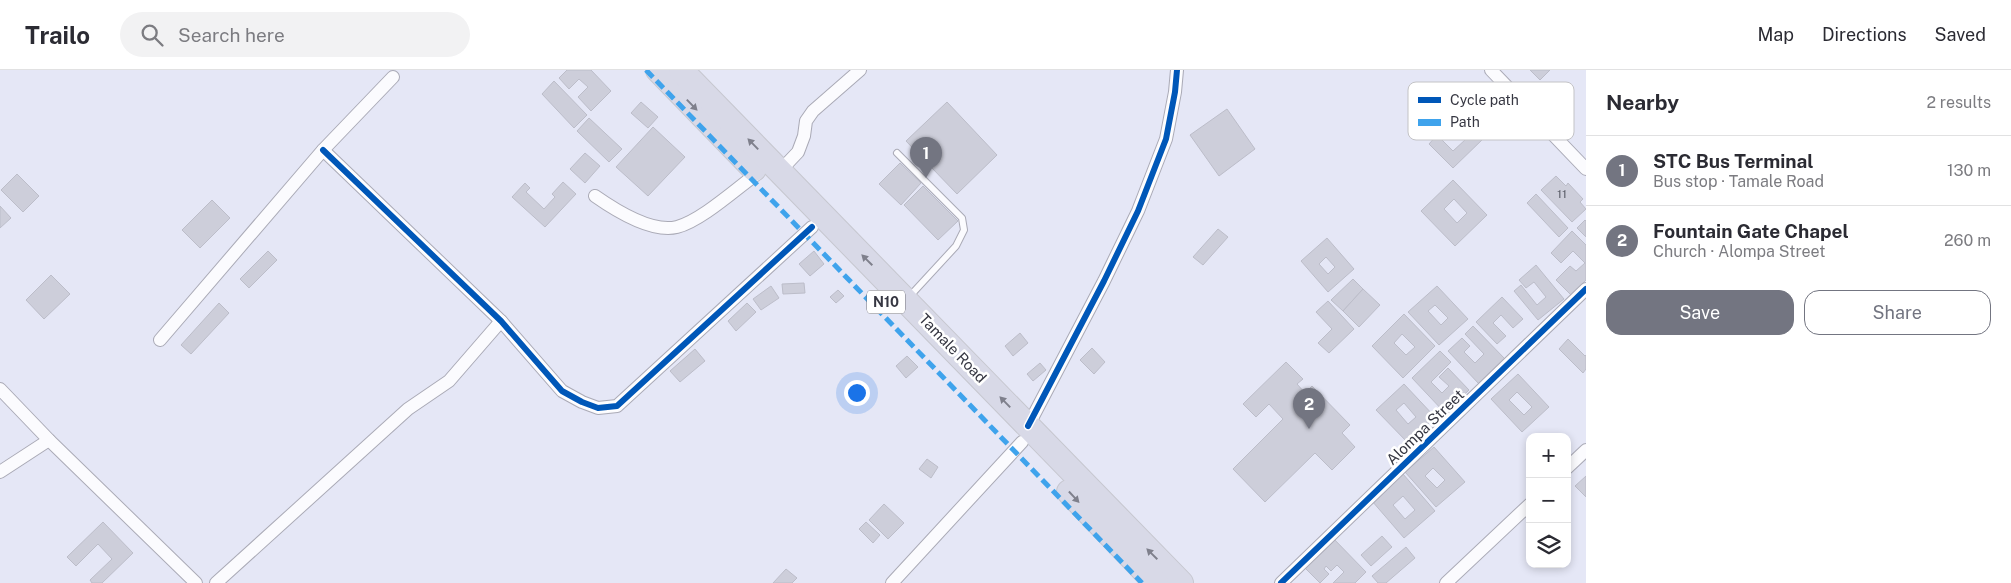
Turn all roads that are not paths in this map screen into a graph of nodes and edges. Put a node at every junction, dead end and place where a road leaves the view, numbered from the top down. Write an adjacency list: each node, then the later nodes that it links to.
1 (658, 70): 12 (highway, Tamale Road / N10, one-way to 12)
2 (682, 70): 12 (highway, Tamale Road / N10, one-way to 2)
3 (860, 70): 12 (street)
4 (1177, 70): 20 (street)
5 (1491, 70): 7 (street)
6 (393, 77): 9 (street)
7 (1502, 82)
8 (1558, 140): 11 (street)
9 (323, 150): 17 (street); 18 (street)
10 (897, 153): 16 (lane)
11 (1586, 170)
12 (769, 172): 13 (street); 14 (highway, Tamale Road / N10); 16 (highway, Tamale Road / N10, one-way to 12)
13 (595, 196)
14 (812, 226): 16 (highway, Tamale Road / N10); 17 (street)
15 (1586, 289): 32 (street, Alompa Street)
16 (895, 296): 20 (highway, Tamale Road / N10)
17 (501, 321): 28 (street)
18 (160, 340)
19 (0, 389): 21 (street)
20 (1025, 434): 26 (highway, Tamale Road / N10); 29 (street)
21 (49, 440): 24 (street); 27 (street)
22 (1586, 450): 23 (street)
23 (1571, 464)
24 (0, 472)
25 (1526, 508): 33 (street)
26 (1117, 531): 30 (highway, Tamale Road / N10); 31 (highway, Tamale Road / N10, one-way to 26)
27 (196, 583)
28 (216, 583)
29 (892, 583)
30 (1156, 583)
31 (1181, 583)
32 (1280, 583)
33 (1446, 583)

